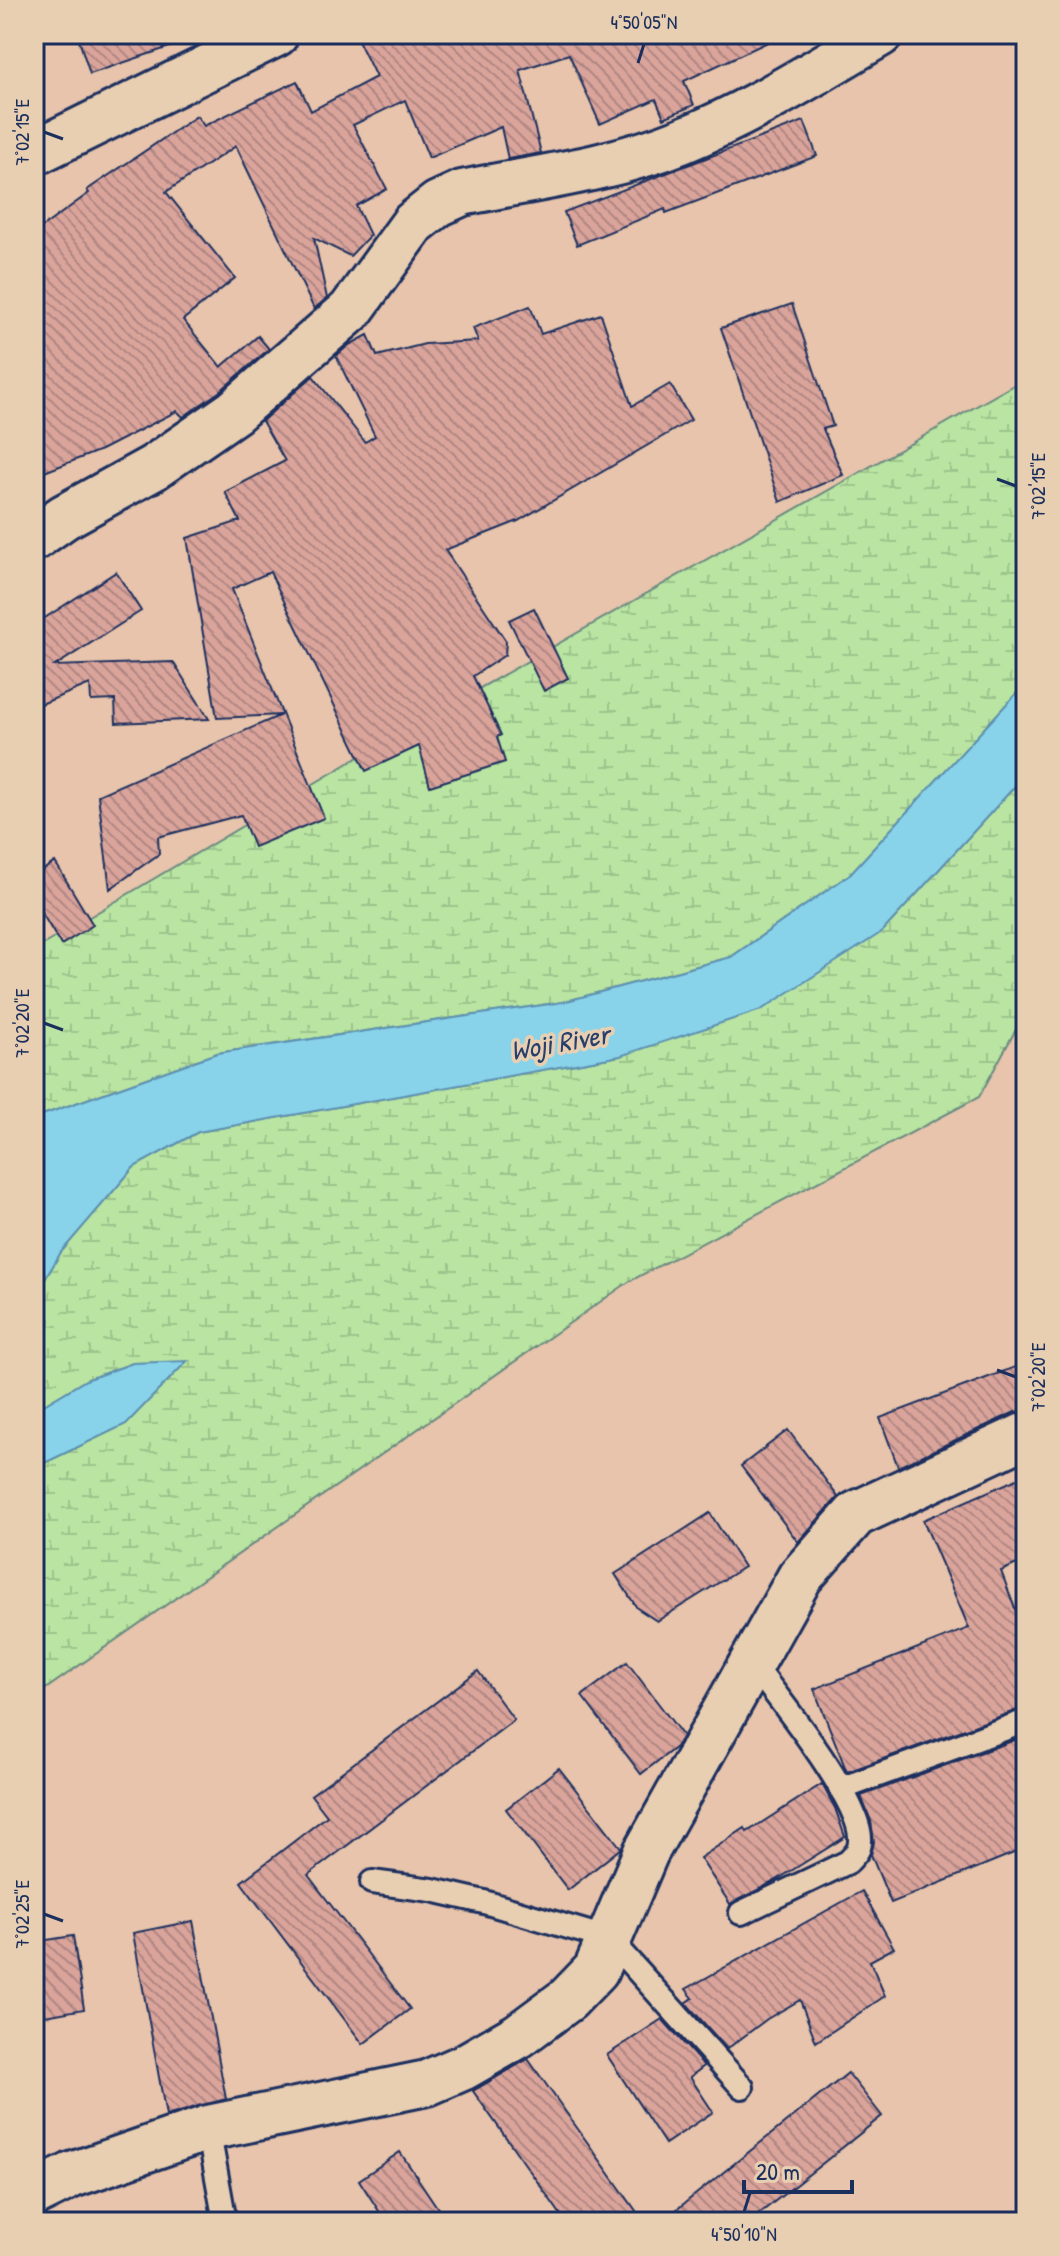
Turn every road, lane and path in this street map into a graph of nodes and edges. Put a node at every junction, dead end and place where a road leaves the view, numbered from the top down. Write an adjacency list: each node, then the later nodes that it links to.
1 (276, 34): 3 (street)
2 (880, 34): 4 (street)
3 (34, 153)
4 (34, 538)
5 (1026, 1435): 6 (street)
6 (752, 1663): 8 (lane); 11 (street)
7 (1026, 1721): 8 (lane)
8 (843, 1788): 10 (lane)
9 (372, 1882): 11 (lane)
10 (741, 1913)
11 (609, 1939): 12 (lane); 13 (street)
12 (742, 2087)
13 (208, 2128): 14 (street); 15 (lane)
14 (34, 2194)
15 (225, 2222)

